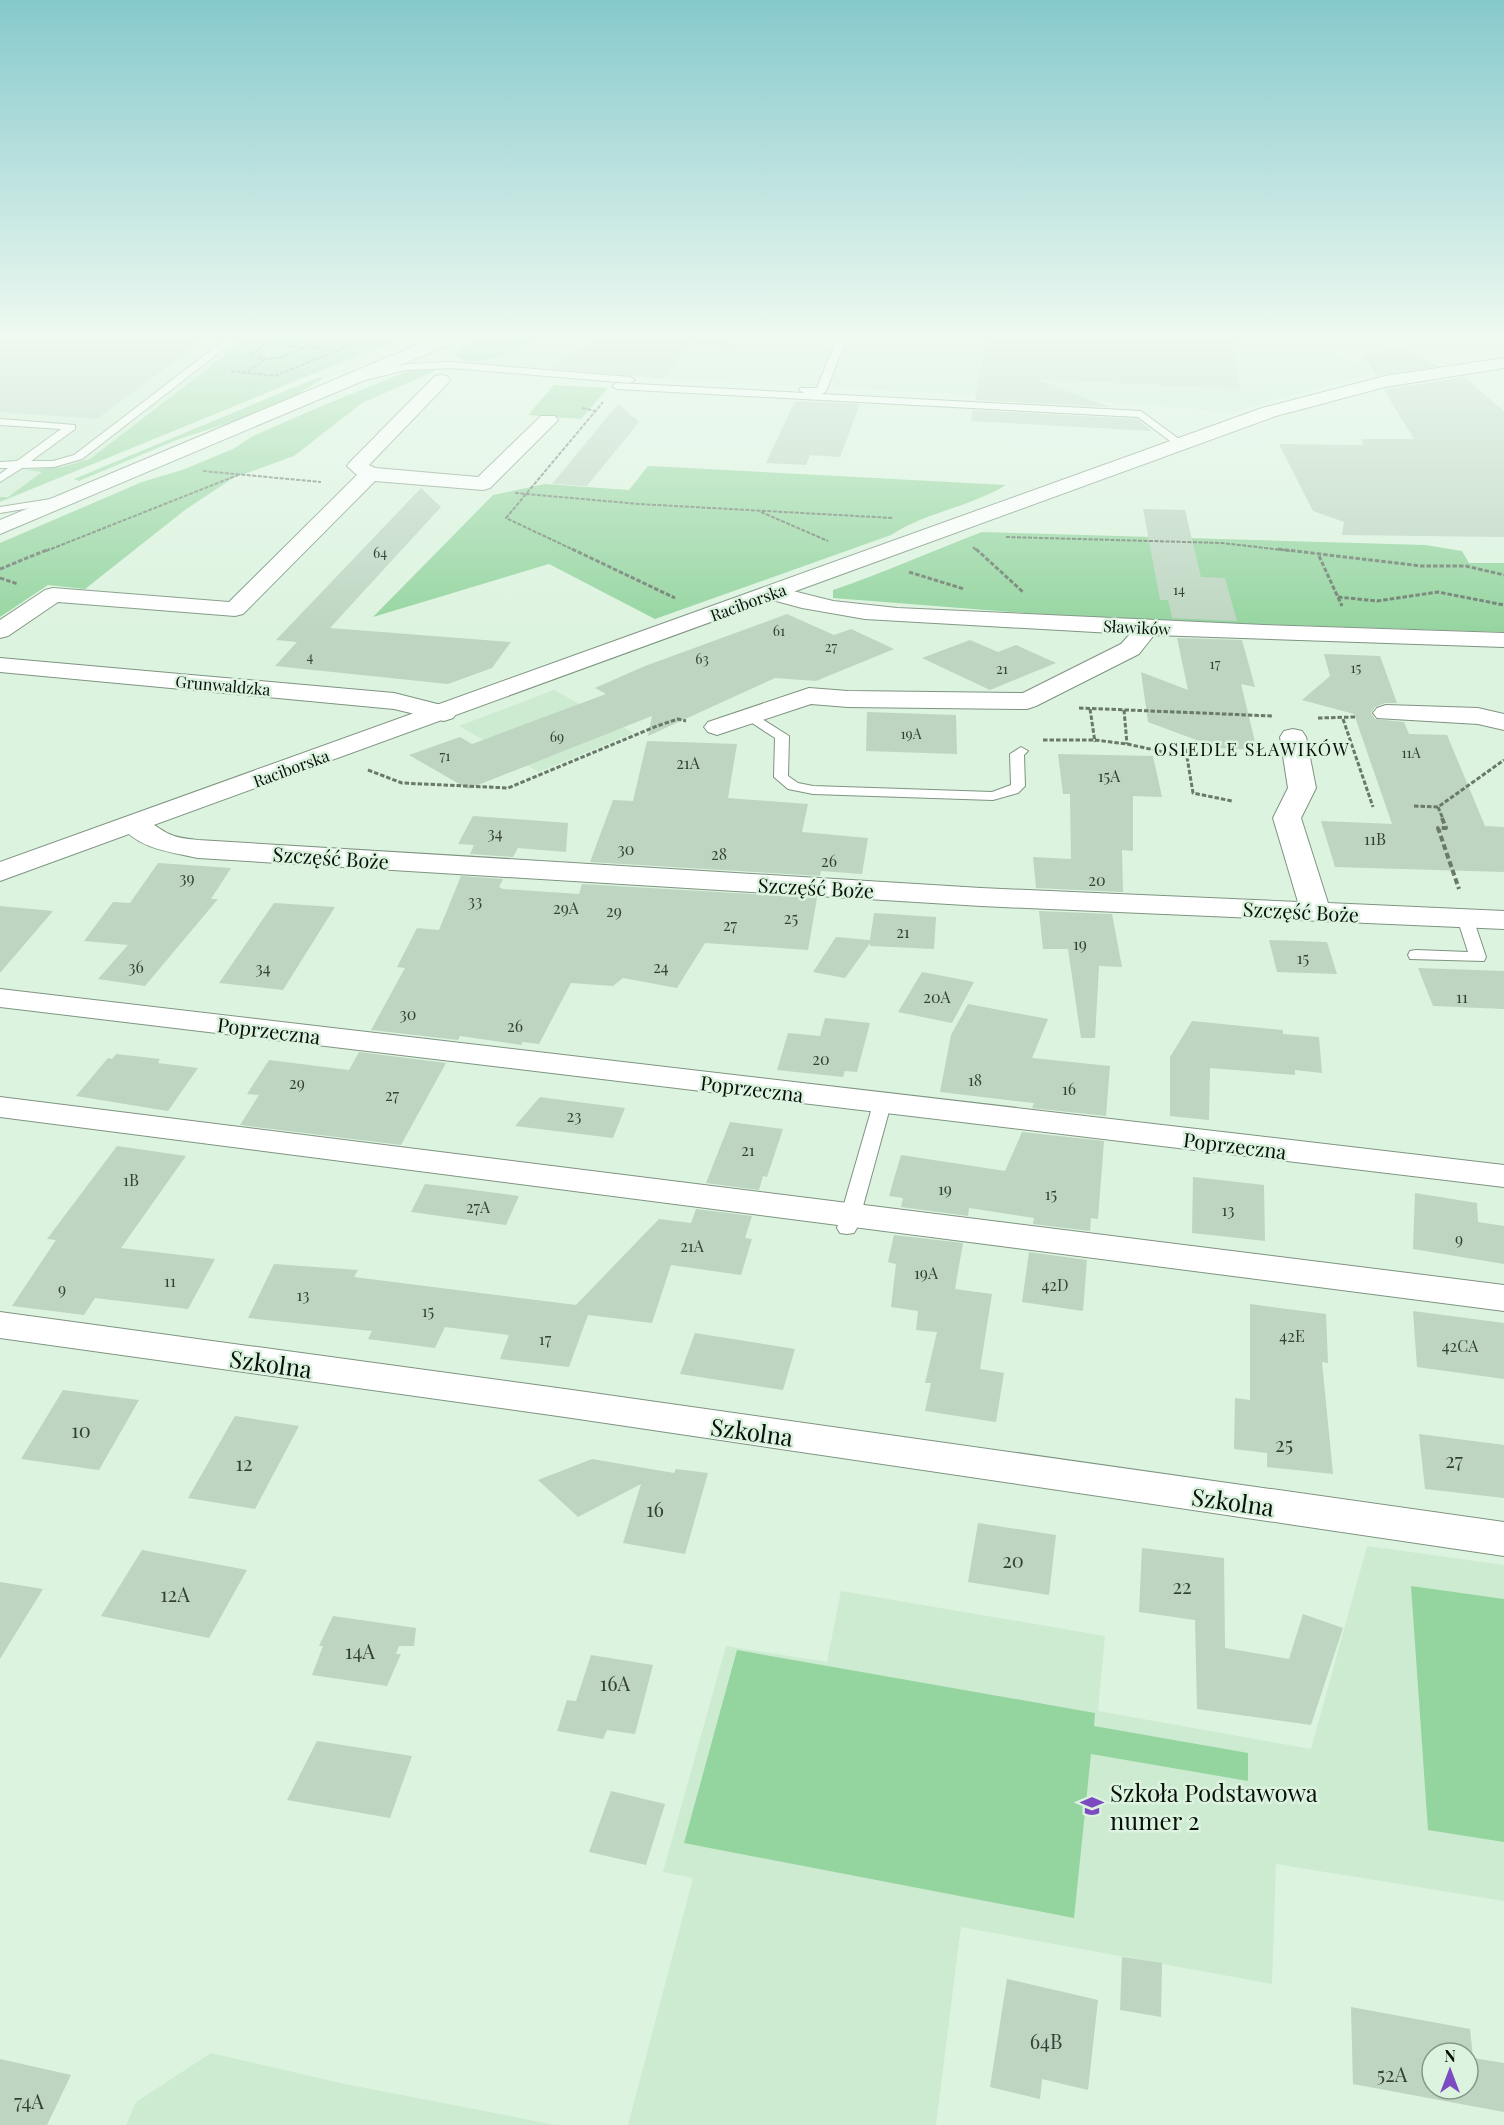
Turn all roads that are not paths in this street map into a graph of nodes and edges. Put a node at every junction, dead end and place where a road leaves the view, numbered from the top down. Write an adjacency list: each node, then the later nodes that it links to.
1 (56, 437): 10 (lane)
2 (104, 437): 10 (lane)
3 (216, 437): 13 (street)
4 (384, 437): 11 (street)
5 (531, 437): 11 (street)
6 (1172, 437): 8 (lane)
7 (1203, 437): 8 (street, Raciborska)
8 (1182, 445): 16 (street, Raciborska)
9 (0, 465): 10 (lane)
10 (19, 465): 12 (lane)
11 (370, 474): 18 (street)
12 (0, 479)
13 (72, 498): 14 (lane); 15 (street)
14 (0, 510)
15 (0, 528)
16 (773, 593): 17 (street, Sławików); 21 (street, Raciborska)
17 (1148, 627): 19 (street, Sławików); 23 (street)
18 (0, 631)
19 (1504, 640)
20 (0, 665): 21 (street, Grunwaldzka)
21 (444, 713): 28 (street, Raciborska)
22 (1386, 713): 24 (street)
23 (751, 716): 26 (street); 27 (lane)
24 (1504, 722)
25 (1287, 726): 30 (street)
26 (717, 727)
27 (1022, 751)
28 (134, 824): 29 (street, Raciborska); 30 (street, Szczęść Boże)
29 (0, 872)
30 (1316, 912): 31 (street, Szczęść Boże)
31 (1467, 918): 32 (street, Szczęść Boże); 33 (lane)
32 (1504, 920)
33 (1416, 955)
34 (0, 998): 35 (street, Poprzeczna)
35 (882, 1104): 37 (street, Poprzeczna); 38 (lane)
36 (0, 1107): 38 (street)
37 (1504, 1176)
38 (849, 1221): 39 (street)
39 (1504, 1298)
40 (0, 1325): 41 (street, Szkolna)
41 (1504, 1539)

